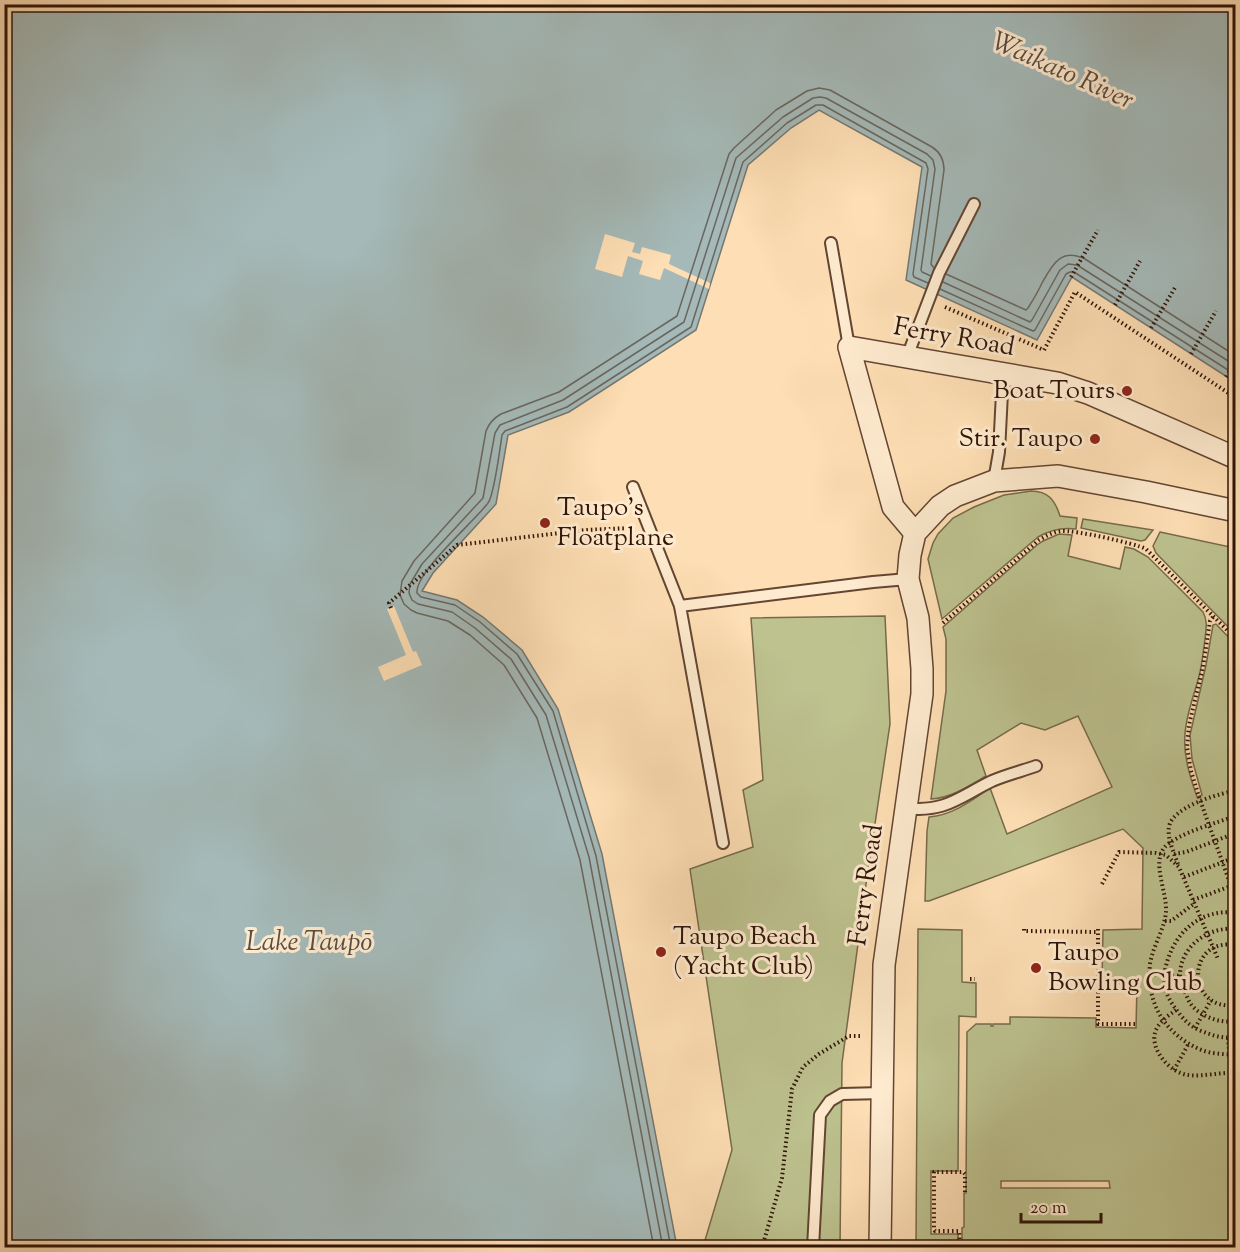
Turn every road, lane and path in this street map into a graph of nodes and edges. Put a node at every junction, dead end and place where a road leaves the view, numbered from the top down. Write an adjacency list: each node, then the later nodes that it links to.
1 (974, 204): 7 (lane)
2 (1098, 230): 5 (path)
3 (831, 243): 11 (lane)
4 (1140, 261): 8 (path)
5 (1071, 277)
6 (1176, 286): 10 (path)
7 (928, 300): 13 (lane); 17 (path)
8 (1115, 305)
9 (1216, 311): 12 (path)
10 (1150, 328)
11 (849, 347): 13 (street, Ferry Road); 23 (street)
12 (1191, 354)
13 (907, 357): 15 (street, Ferry Road)
14 (1236, 361): 16 (path)
15 (1003, 373): 18 (street, Ferry Road); 19 (lane)
16 (1226, 377)
17 (1236, 398)
18 (1236, 458)
19 (984, 485): 21 (street); 23 (street)
20 (633, 487): 22 (lane)
21 (1236, 511)
22 (650, 527): 25 (lane); 26 (path)
23 (915, 533): 24 (street, Ferry Road)
24 (908, 579): 25 (lane); 33 (street, Ferry Road)
25 (680, 606): 39 (lane)
26 (391, 608)
27 (1213, 617): 28 (path); 29 (path); 32 (path)
28 (942, 623)
29 (1236, 639)
30 (1036, 766): 33 (lane)
31 (1236, 797): 32 (path)
32 (1201, 801): 35 (path); 38 (path)
33 (905, 808): 77 (street, Ferry Road)
34 (1236, 816): 35 (path)
35 (1209, 826): 37 (path); 38 (path)
36 (1236, 832): 37 (path)
37 (1214, 841): 41 (path); 43 (path)
38 (1171, 842): 40 (path); 41 (path)
39 (723, 843)
40 (1161, 854): 41 (path); 44 (path); 46 (path); 52 (path)
41 (1175, 854): 44 (path)
42 (1236, 857): 43 (path)
43 (1222, 862): 45 (path); 47 (path)
44 (1179, 867): 45 (path)
45 (1184, 877): 49 (path)
46 (1102, 884)
47 (1231, 886): 48 (path); 49 (path)
48 (1236, 900)
49 (1194, 902): 51 (path); 52 (path)
50 (1236, 913): 51 (path)
51 (1201, 918): 55 (path); 60 (path)
52 (1165, 921): 59 (path)
53 (1024, 929): 68 (path)
54 (1236, 929): 55 (path)
55 (1207, 933): 57 (path); 61 (path)
56 (1236, 945): 57 (path)
57 (1214, 948): 58 (path); 62 (path)
58 (1218, 959)
59 (1150, 974): 60 (path); 66 (path)
60 (1164, 975): 61 (path); 64 (path)
61 (1181, 976): 65 (path)
62 (1211, 1000): 63 (path); 65 (path)
63 (1236, 1005)
64 (1176, 1010): 66 (path); 69 (path)
65 (1203, 1014): 67 (path); 69 (path)
66 (1163, 1019): 72 (path); 75 (path)
67 (1236, 1021)
68 (1137, 1024)
69 (1195, 1028): 71 (path)
70 (1236, 1037): 71 (path)
71 (1228, 1038): 73 (path)
72 (1189, 1043): 73 (path); 75 (path)
73 (1230, 1055): 74 (path); 76 (path)
74 (1236, 1055)
75 (1174, 1070): 76 (path)
76 (1233, 1072)
77 (883, 1093): 79 (lane); 80 (street, Ferry Road)
78 (965, 1193): 81 (path)
79 (813, 1248)
80 (880, 1248)
81 (960, 1248)

